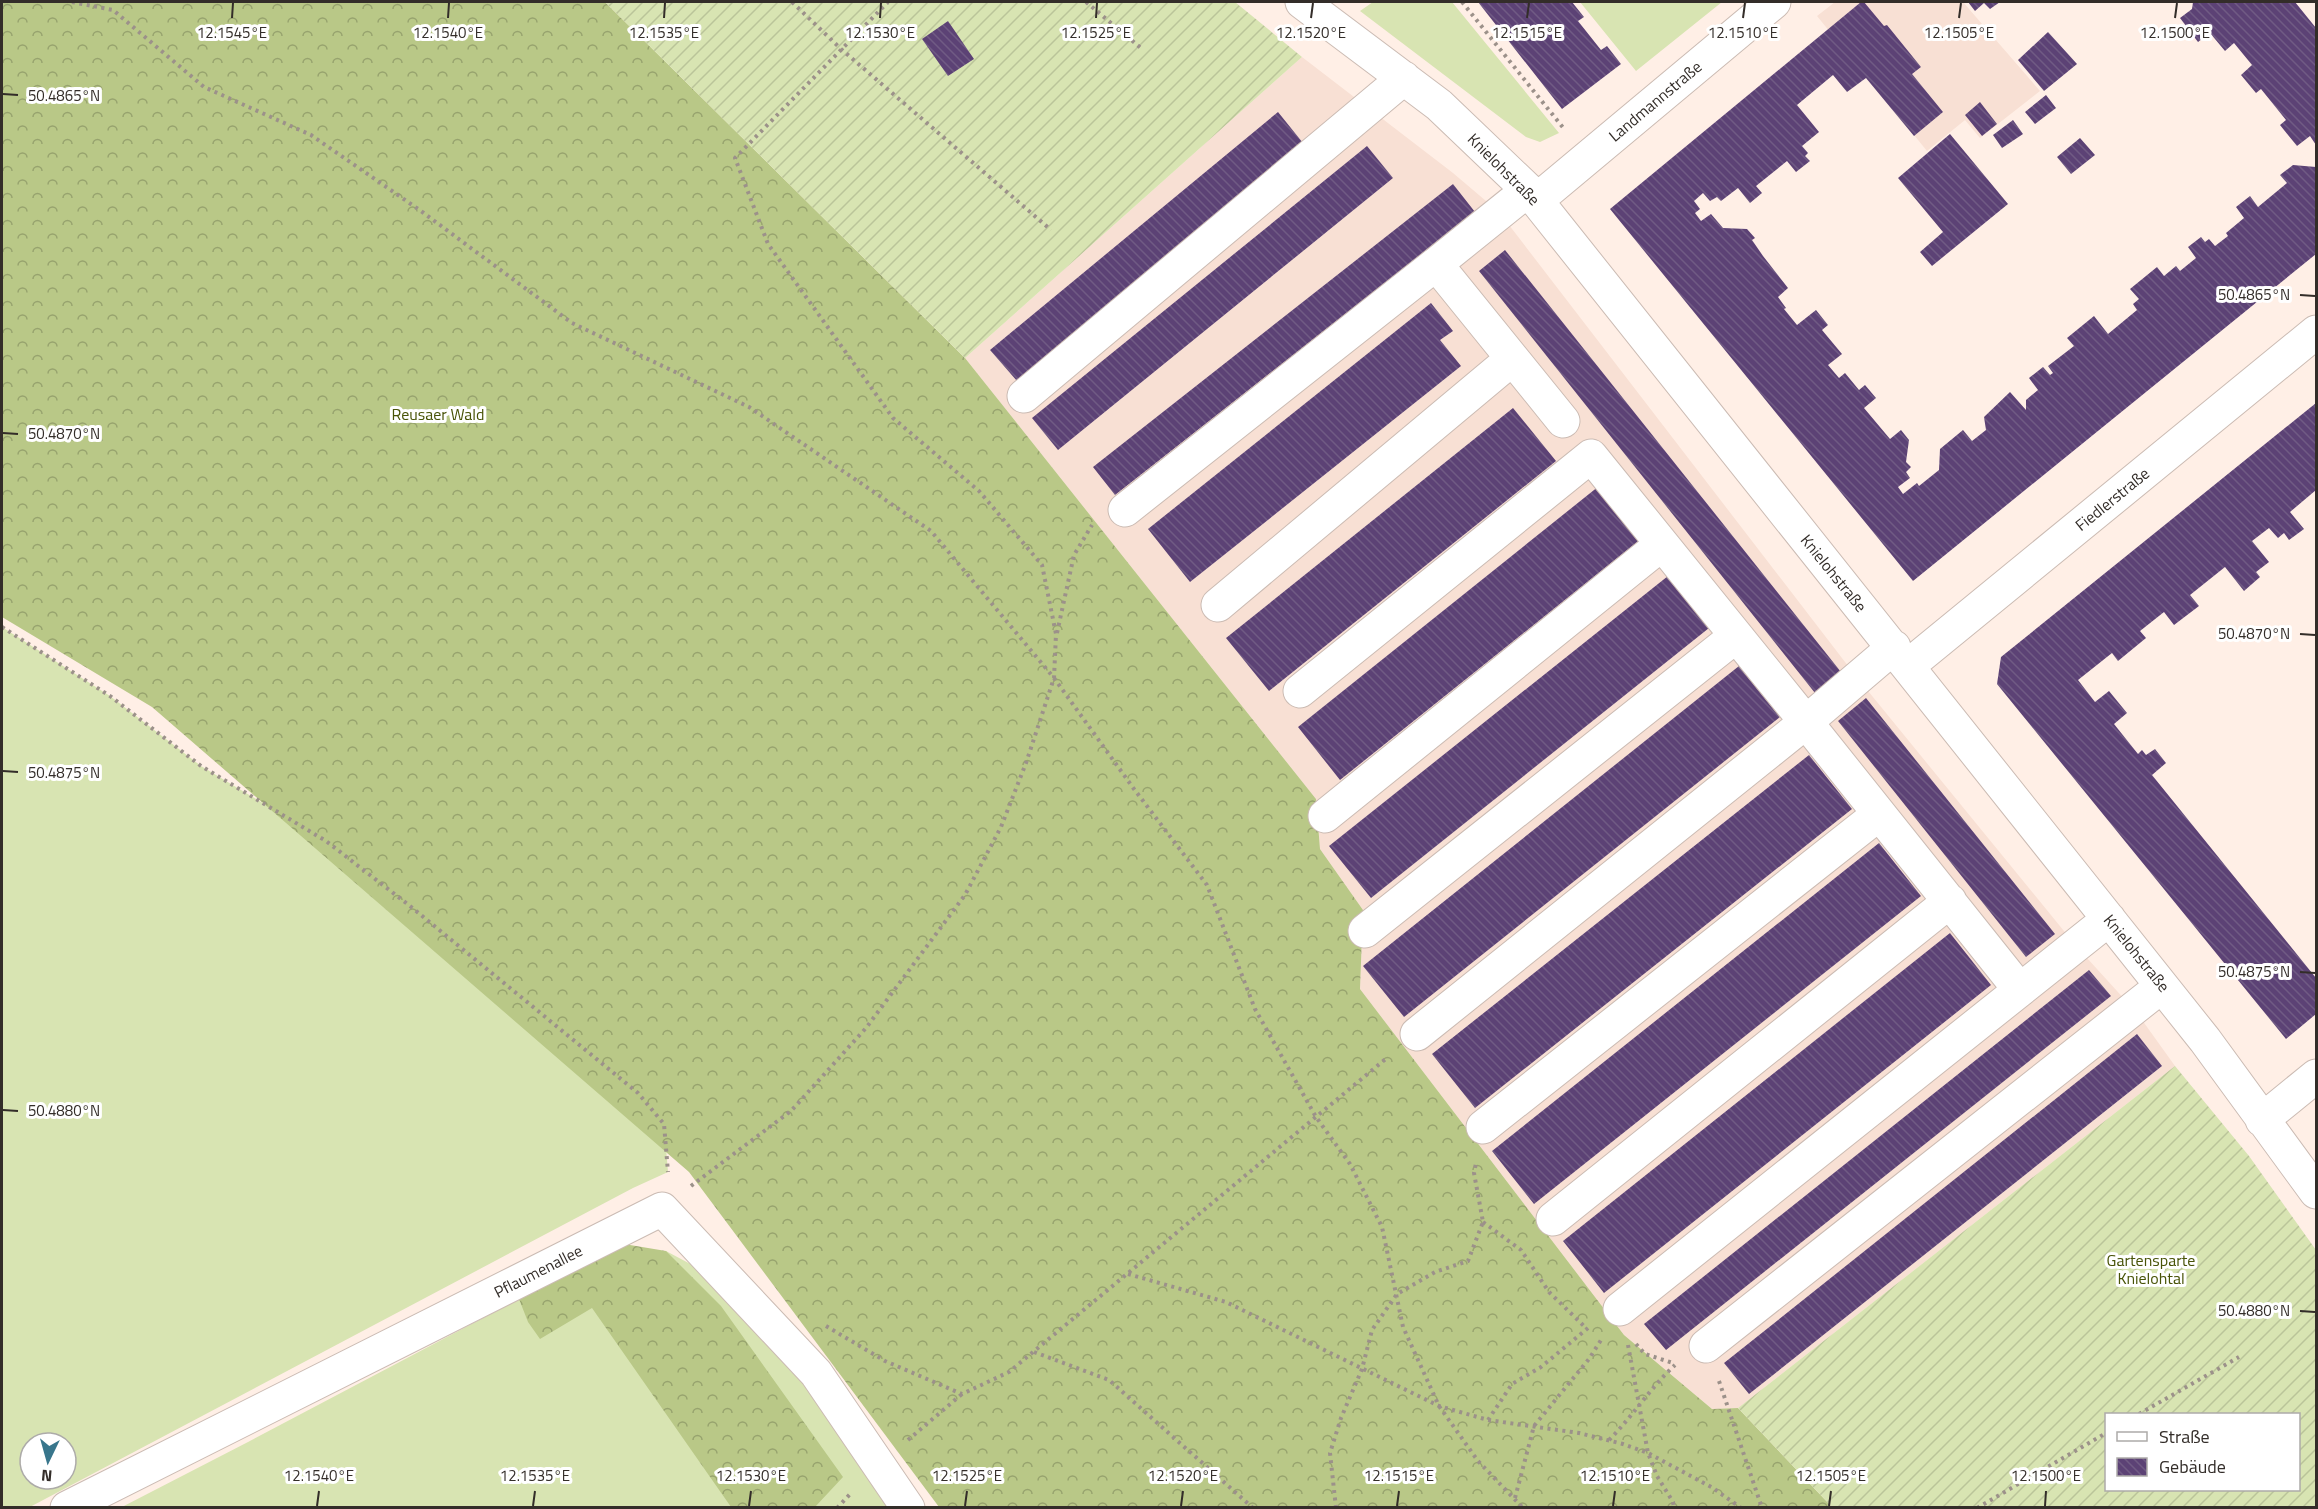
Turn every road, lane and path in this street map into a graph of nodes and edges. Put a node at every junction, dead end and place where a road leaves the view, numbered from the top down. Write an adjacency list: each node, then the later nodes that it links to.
1 (72, 2): 9 (path)
2 (112, 2): 9 (path)
3 (792, 2): 10 (path)
4 (888, 2): 10 (path)
5 (1086, 2): 11 (path)
6 (1302, 2): 12 (street, Knielohstraße)
7 (1462, 2): 13 (path)
8 (1774, 2): 13 (street, Landmannstraße)
9 (113, 10): 28 (path)
10 (842, 49): 15 (path); 25 (path)
11 (1142, 49)
12 (1404, 78): 14 (street, Knielohstraße); 19 (street)
13 (1588, 158): 14 (street, Landmannstraße)
14 (1532, 195): 16 (street, Landmannstraße); 27 (street, Knielohstraße)
15 (1051, 230)
16 (1436, 264): 18 (street); 21 (street, Landmannstraße)
17 (2316, 332): 27 (street, Fiedlerstraße)
18 (1512, 359): 20 (street); 23 (street)
19 (1024, 396)
20 (1563, 421)
21 (1125, 510): 25 (path)
22 (1662, 544): 26 (street); 29 (street); 32 (street)
23 (1218, 604)
24 (2, 627): 44 (path)
25 (1056, 634): 28 (path)
26 (1736, 636): 30 (street); 35 (street)
27 (1901, 656): 30 (street, Fiedlerstraße); 34 (street, Knielohstraße)
28 (1054, 678): 40 (path); 44 (path)
29 (1300, 691)
30 (1806, 722): 31 (street); 38 (street, Fiedlerstraße)
31 (1879, 814): 33 (street); 42 (street)
32 (1325, 816)
33 (1950, 902): 37 (street); 45 (street)
34 (2109, 919): 36 (street, Knielohstraße); 37 (street)
35 (1365, 931)
36 (2162, 986): 41 (street, Knielohstraße); 52 (street)
37 (2020, 990): 50 (street)
38 (1417, 1034): 40 (path)
39 (2316, 1076): 41 (street)
40 (1316, 1117): 47 (path); 48 (path)
41 (2262, 1120): 43 (street, Knielohstraße)
42 (1483, 1127): 46 (path)
43 (2316, 1191)
44 (662, 1209): 65 (street, Pflaumenallee); 66 (street)
45 (1553, 1219)
46 (1483, 1222): 48 (path); 51 (path)
47 (1128, 1274): 53 (path); 55 (path)
48 (1397, 1294): 55 (path); 57 (path)
49 (817, 1320): 53 (path)
50 (1622, 1320): 51 (path); 56 (path); 56 (path); 60 (path)
51 (1586, 1329): 59 (path)
52 (1706, 1346): 72 (path)
53 (1033, 1352): 67 (path)
54 (2239, 1357): 58 (path)
55 (1362, 1369): 57 (path); 68 (path)
56 (1639, 1404): 62 (path); 63 (path)
57 (1439, 1406): 59 (path); 64 (path)
58 (2141, 1413)
59 (1488, 1420): 60 (path)
60 (1534, 1426): 62 (path); 64 (path)
61 (2105, 1434): 73 (path)
62 (1609, 1440): 63 (path)
63 (1648, 1453): 70 (path); 71 (path)
64 (1515, 1498): 69 (path)
65 (68, 1508)
66 (908, 1508)
67 (1253, 1508)
68 (1336, 1508)
69 (1523, 1508)
70 (1674, 1508)
71 (1740, 1508)
72 (1762, 1508)
73 (1977, 1508)

